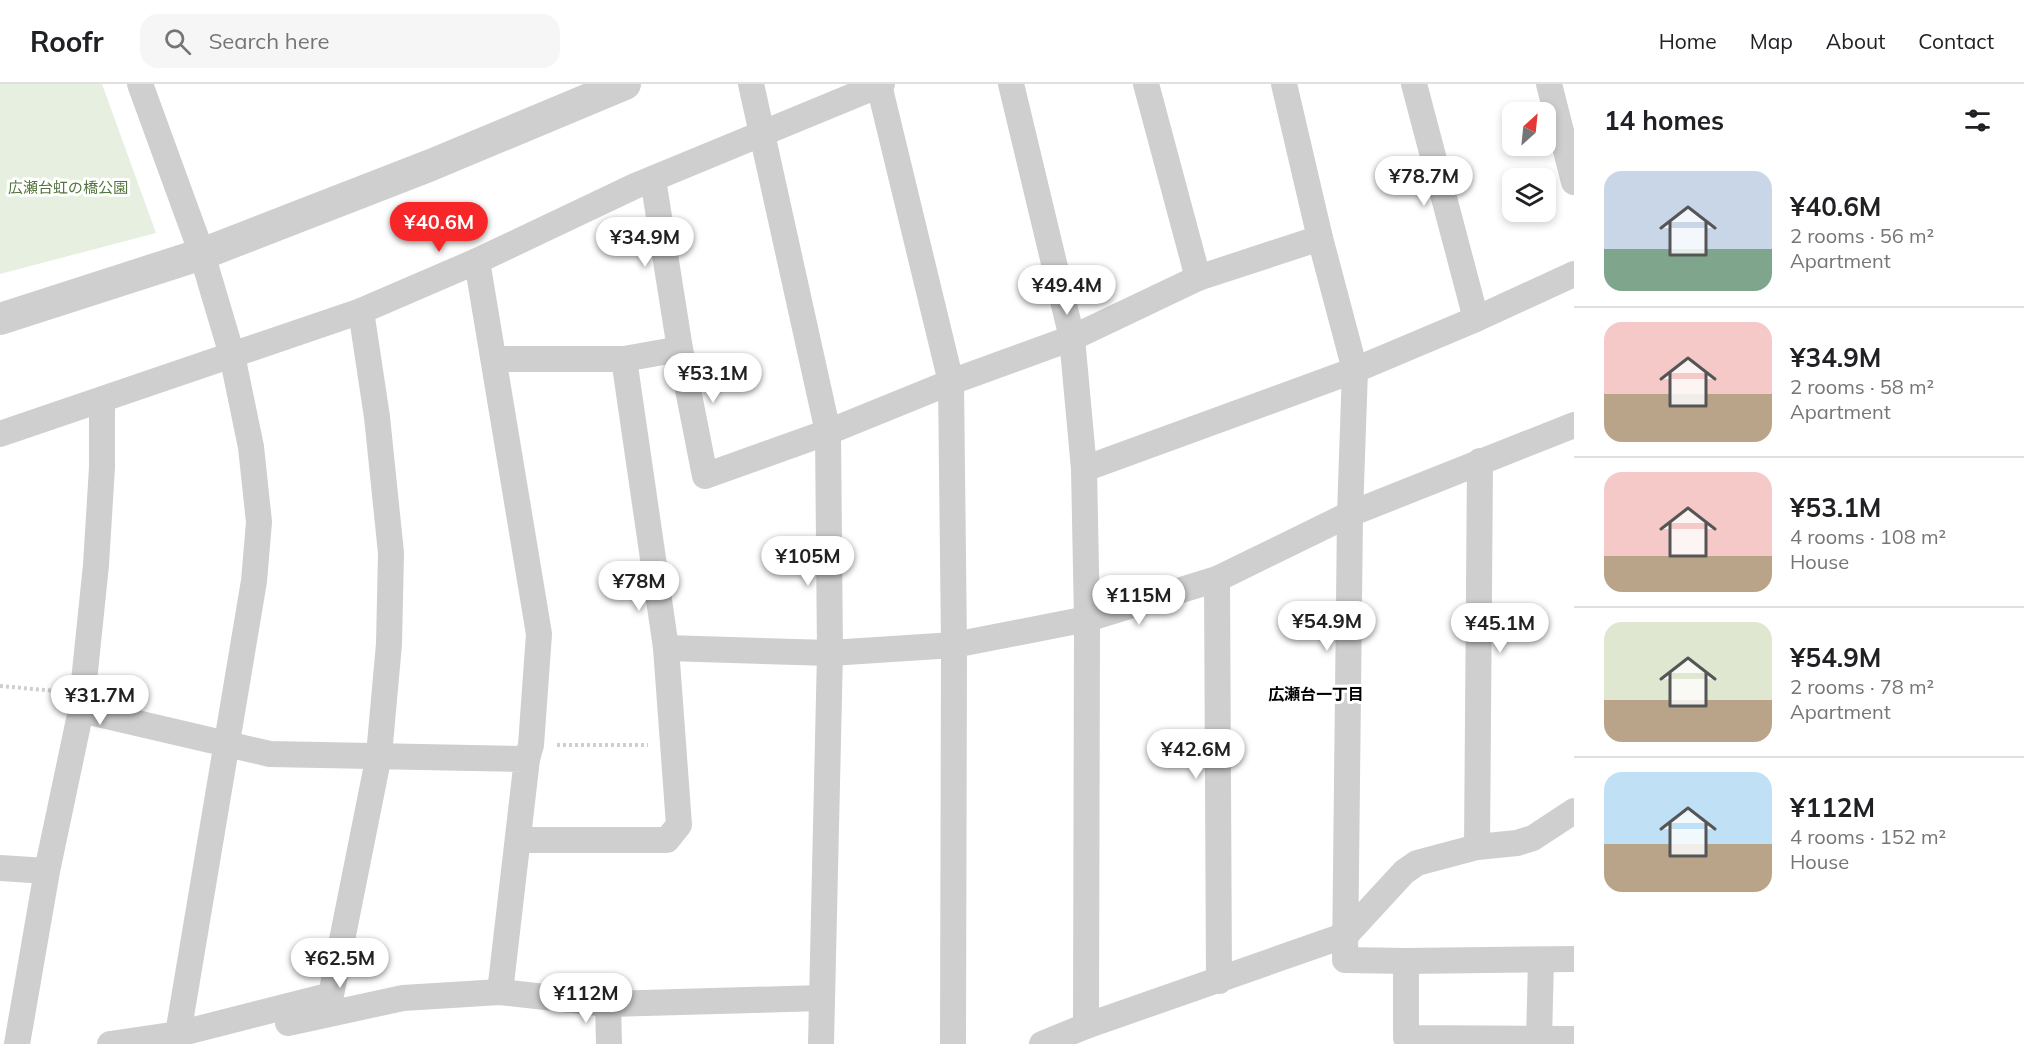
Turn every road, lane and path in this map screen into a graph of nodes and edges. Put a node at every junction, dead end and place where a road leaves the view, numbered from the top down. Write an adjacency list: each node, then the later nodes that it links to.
1 (140, 84): 14 (street)
2 (625, 84): 14 (street)
3 (751, 84): 10 (street)
4 (1011, 84): 21 (street)
5 (1146, 84): 17 (street)
6 (1284, 84): 13 (street)
7 (1414, 84): 20 (street)
8 (1549, 84): 12 (street)
9 (880, 85): 10 (street); 27 (street)
10 (762, 134): 11 (street); 30 (street)
11 (653, 179): 15 (street); 22 (street)
12 (1574, 182)
13 (1320, 238): 17 (street); 26 (street)
14 (202, 254): 19 (street); 23 (street)
15 (477, 261): 18 (street); 24 (street)
16 (1574, 274): 20 (street)
17 (1198, 278): 21 (street)
18 (361, 311): 23 (street); 42 (street)
19 (0, 319)
20 (1476, 319): 26 (street)
21 (1072, 338): 27 (street); 33 (street)
22 (680, 350): 25 (street); 30 (street)
23 (232, 355): 28 (street); 41 (street)
24 (494, 359): 25 (street); 43 (street)
25 (624, 360): 38 (street)
26 (1355, 370): 33 (street); 34 (street)
27 (951, 382): 30 (street); 37 (street)
28 (102, 400): 31 (street); 40 (street)
29 (1574, 425): 32 (street)
30 (828, 432): 39 (street)
31 (0, 434)
32 (1480, 461): 34 (street); 46 (street)
33 (1084, 469): 36 (street)
34 (1350, 514): 35 (street); 49 (street)
35 (1217, 579): 36 (street); 53 (street)
36 (1087, 619): 37 (street); 57 (street)
37 (954, 645): 39 (street); 65 (street)
38 (666, 648): 39 (street); 45 (street)
39 (830, 653): 55 (street)
40 (81, 710): 41 (street); 48 (street)
41 (226, 745): 42 (street); 58 (street)
42 (379, 755): 43 (street); 58 (street)
43 (527, 759): 45 (street)
44 (1574, 811): 46 (street)
45 (519, 840): 54 (street)
46 (1478, 847): 49 (street)
47 (0, 868): 48 (street)
48 (47, 871): 61 (street)
49 (1346, 935): 52 (street); 53 (street)
50 (1574, 959): 51 (street)
51 (1541, 960): 52 (street); 60 (street)
52 (1406, 962): 60 (street)
53 (1219, 981): 57 (street)
54 (500, 992): 56 (street); 58 (street)
55 (822, 998): 56 (street); 64 (street)
56 (608, 1004): 63 (street)
57 (1086, 1026): 66 (street)
58 (183, 1039): 62 (street)
59 (1574, 1039): 60 (street)
60 (1539, 1040)
61 (17, 1044)
62 (110, 1044)
63 (609, 1044)
64 (821, 1044)
65 (953, 1044)
66 (1042, 1044)

